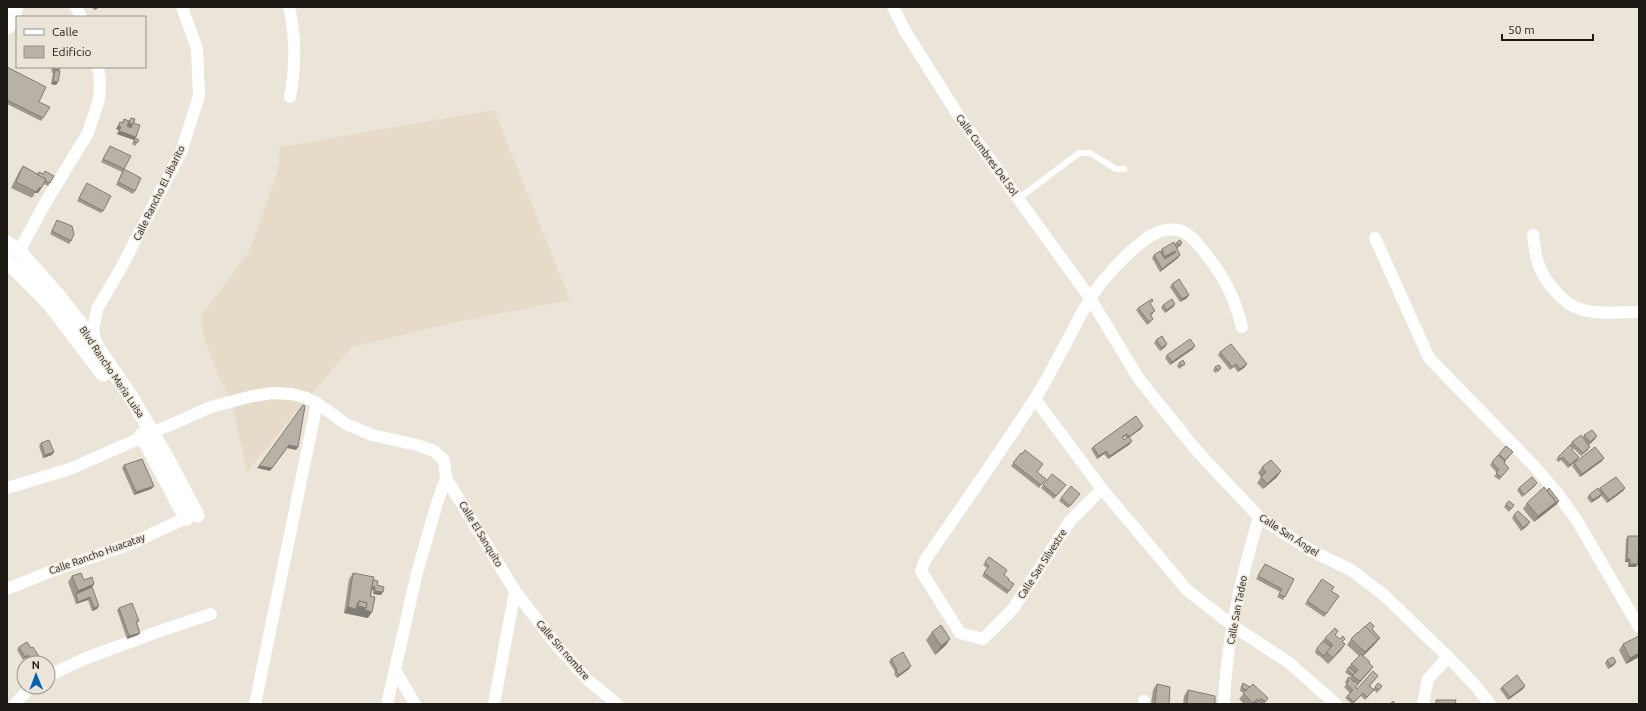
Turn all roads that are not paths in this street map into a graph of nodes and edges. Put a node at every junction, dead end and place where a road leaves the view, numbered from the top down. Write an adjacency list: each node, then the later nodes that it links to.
1 (15, 7): 7 (main road)
2 (76, 7): 6 (street)
3 (182, 7): 18 (street, Calle Rancho El Jibarito)
4 (289, 7): 9 (street)
5 (893, 7): 11 (street, Calle Cumbres Del Sol)
6 (80, 16)
7 (7, 26)
8 (98, 68): 14 (street)
9 (290, 97)
10 (1124, 169): 11 (lane)
11 (1018, 199): 15 (street, Calle Cumbres Del Sol)
12 (1533, 235): 16 (street)
13 (1375, 238): 31 (street)
14 (14, 249): 18 (street, Blvd Rancho Maria Luisa); 21 (street, Blvd Rancho Maria Luisa)
15 (1090, 298): 17 (street); 19 (street); 26 (street, Calle San Ángel)
16 (1639, 312)
17 (1242, 327)
18 (98, 349): 21 (street, Blvd Rancho Maria Luisa)
19 (1035, 399): 24 (street); 24 (street, Calle San Silvestre)
20 (317, 403): 21 (street); 22 (street); 37 (street)
21 (147, 436): 23 (street); 25 (street, Blvd Rancho Maria Luisa)
22 (446, 478): 28 (street, Calle El Sanquito); 33 (street)
23 (7, 488)
24 (1102, 489): 30 (street)
25 (191, 517): 27 (street, Calle Rancho Huacatay)
26 (1259, 517): 30 (street, Calle San Tadeo); 32 (street, Calle San Ángel)
27 (7, 589)
28 (515, 591): 40 (street); 41 (street, Calle Sin nombre)
29 (211, 614): 34 (street)
30 (1233, 626): 42 (street, Calle San Tadeo); 43 (street)
31 (1639, 627)
32 (1448, 657): 44 (street); 45 (street, Calle San Ángel)
33 (395, 670): 38 (street); 39 (street)
34 (56, 672)
35 (23, 695): 36 (street)
36 (15, 704)
37 (255, 704)
38 (388, 704)
39 (414, 704)
40 (494, 704)
41 (617, 704)
42 (1224, 704)
43 (1336, 704)
44 (1423, 704)
45 (1490, 704)

